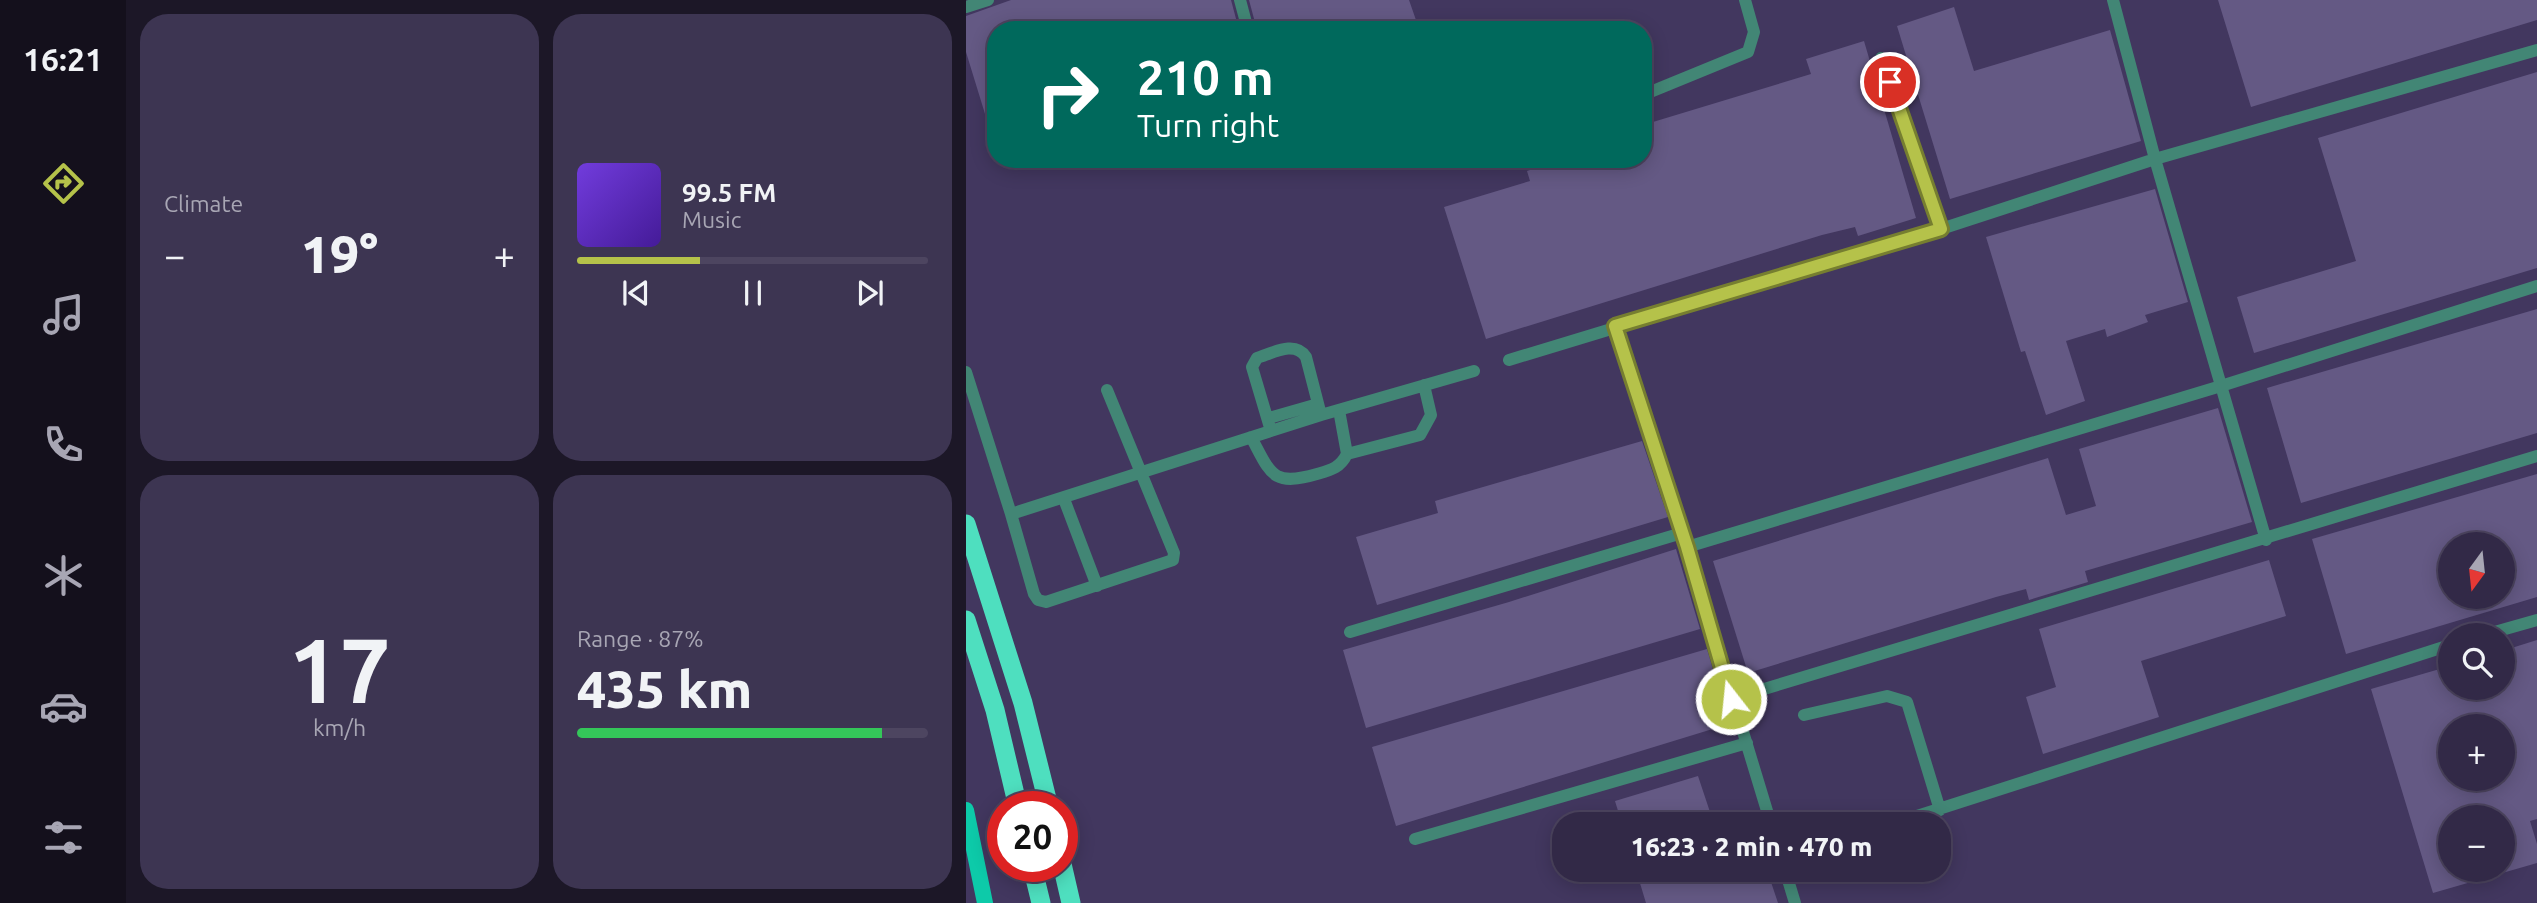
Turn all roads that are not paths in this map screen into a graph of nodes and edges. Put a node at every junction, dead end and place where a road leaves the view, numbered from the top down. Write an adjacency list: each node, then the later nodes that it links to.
1 (988, 0): 5 (lane)
2 (1240, 0): 6 (lane)
3 (1745, 0): 9 (lane)
4 (2113, 1): 10 (lane)
5 (966, 7)
6 (1246, 21)
7 (2537, 50): 10 (lane)
8 (1881, 58): 11 (lane)
9 (1652, 91)
10 (2166, 155): 11 (lane); 18 (lane)
11 (1941, 229): 13 (lane)
12 (2537, 286): 18 (lane)
13 (1615, 326): 14 (lane); 30 (lane)
14 (1509, 360)
15 (1474, 371): 17 (lane)
16 (966, 372): 28 (lane)
17 (1424, 386): 21 (lane); 24 (lane)
18 (2221, 386): 31 (lane); 32 (lane)
19 (1107, 390): 26 (lane)
20 (1319, 410): 21 (lane); 22 (lane); 22 (lane)
21 (1339, 410): 24 (lane)
22 (1270, 425): 23 (lane)
23 (1251, 438): 24 (lane); 26 (lane)
24 (1347, 454)
25 (2537, 456): 31 (lane)
26 (1141, 473): 27 (lane); 33 (lane)
27 (1065, 499): 28 (lane); 33 (lane)
28 (1011, 514): 33 (lane)
29 (966, 524): 43 (highway)
30 (1682, 533): 32 (lane); 37 (lane)
31 (2266, 540): 39 (lane)
32 (1687, 547): 39 (lane)
33 (1097, 586)
34 (966, 620): 42 (highway)
35 (2537, 620): 36 (lane)
36 (2515, 626)
37 (1350, 632)
38 (2438, 649): 45 (lane)
39 (1731, 699): 41 (lane)
40 (1804, 715): 45 (lane)
41 (1747, 743): 46 (lane); 48 (lane)
42 (1014, 791)
43 (1044, 791)
44 (966, 810): 52 (main road)
45 (1940, 810): 47 (lane)
46 (1767, 812)
47 (1933, 812)
48 (1415, 839)
49 (1036, 882): 53 (highway)
50 (1066, 882): 54 (highway)
51 (1789, 882): 55 (lane)
52 (985, 903)
53 (1041, 903)
54 (1071, 903)
55 (1795, 903)

